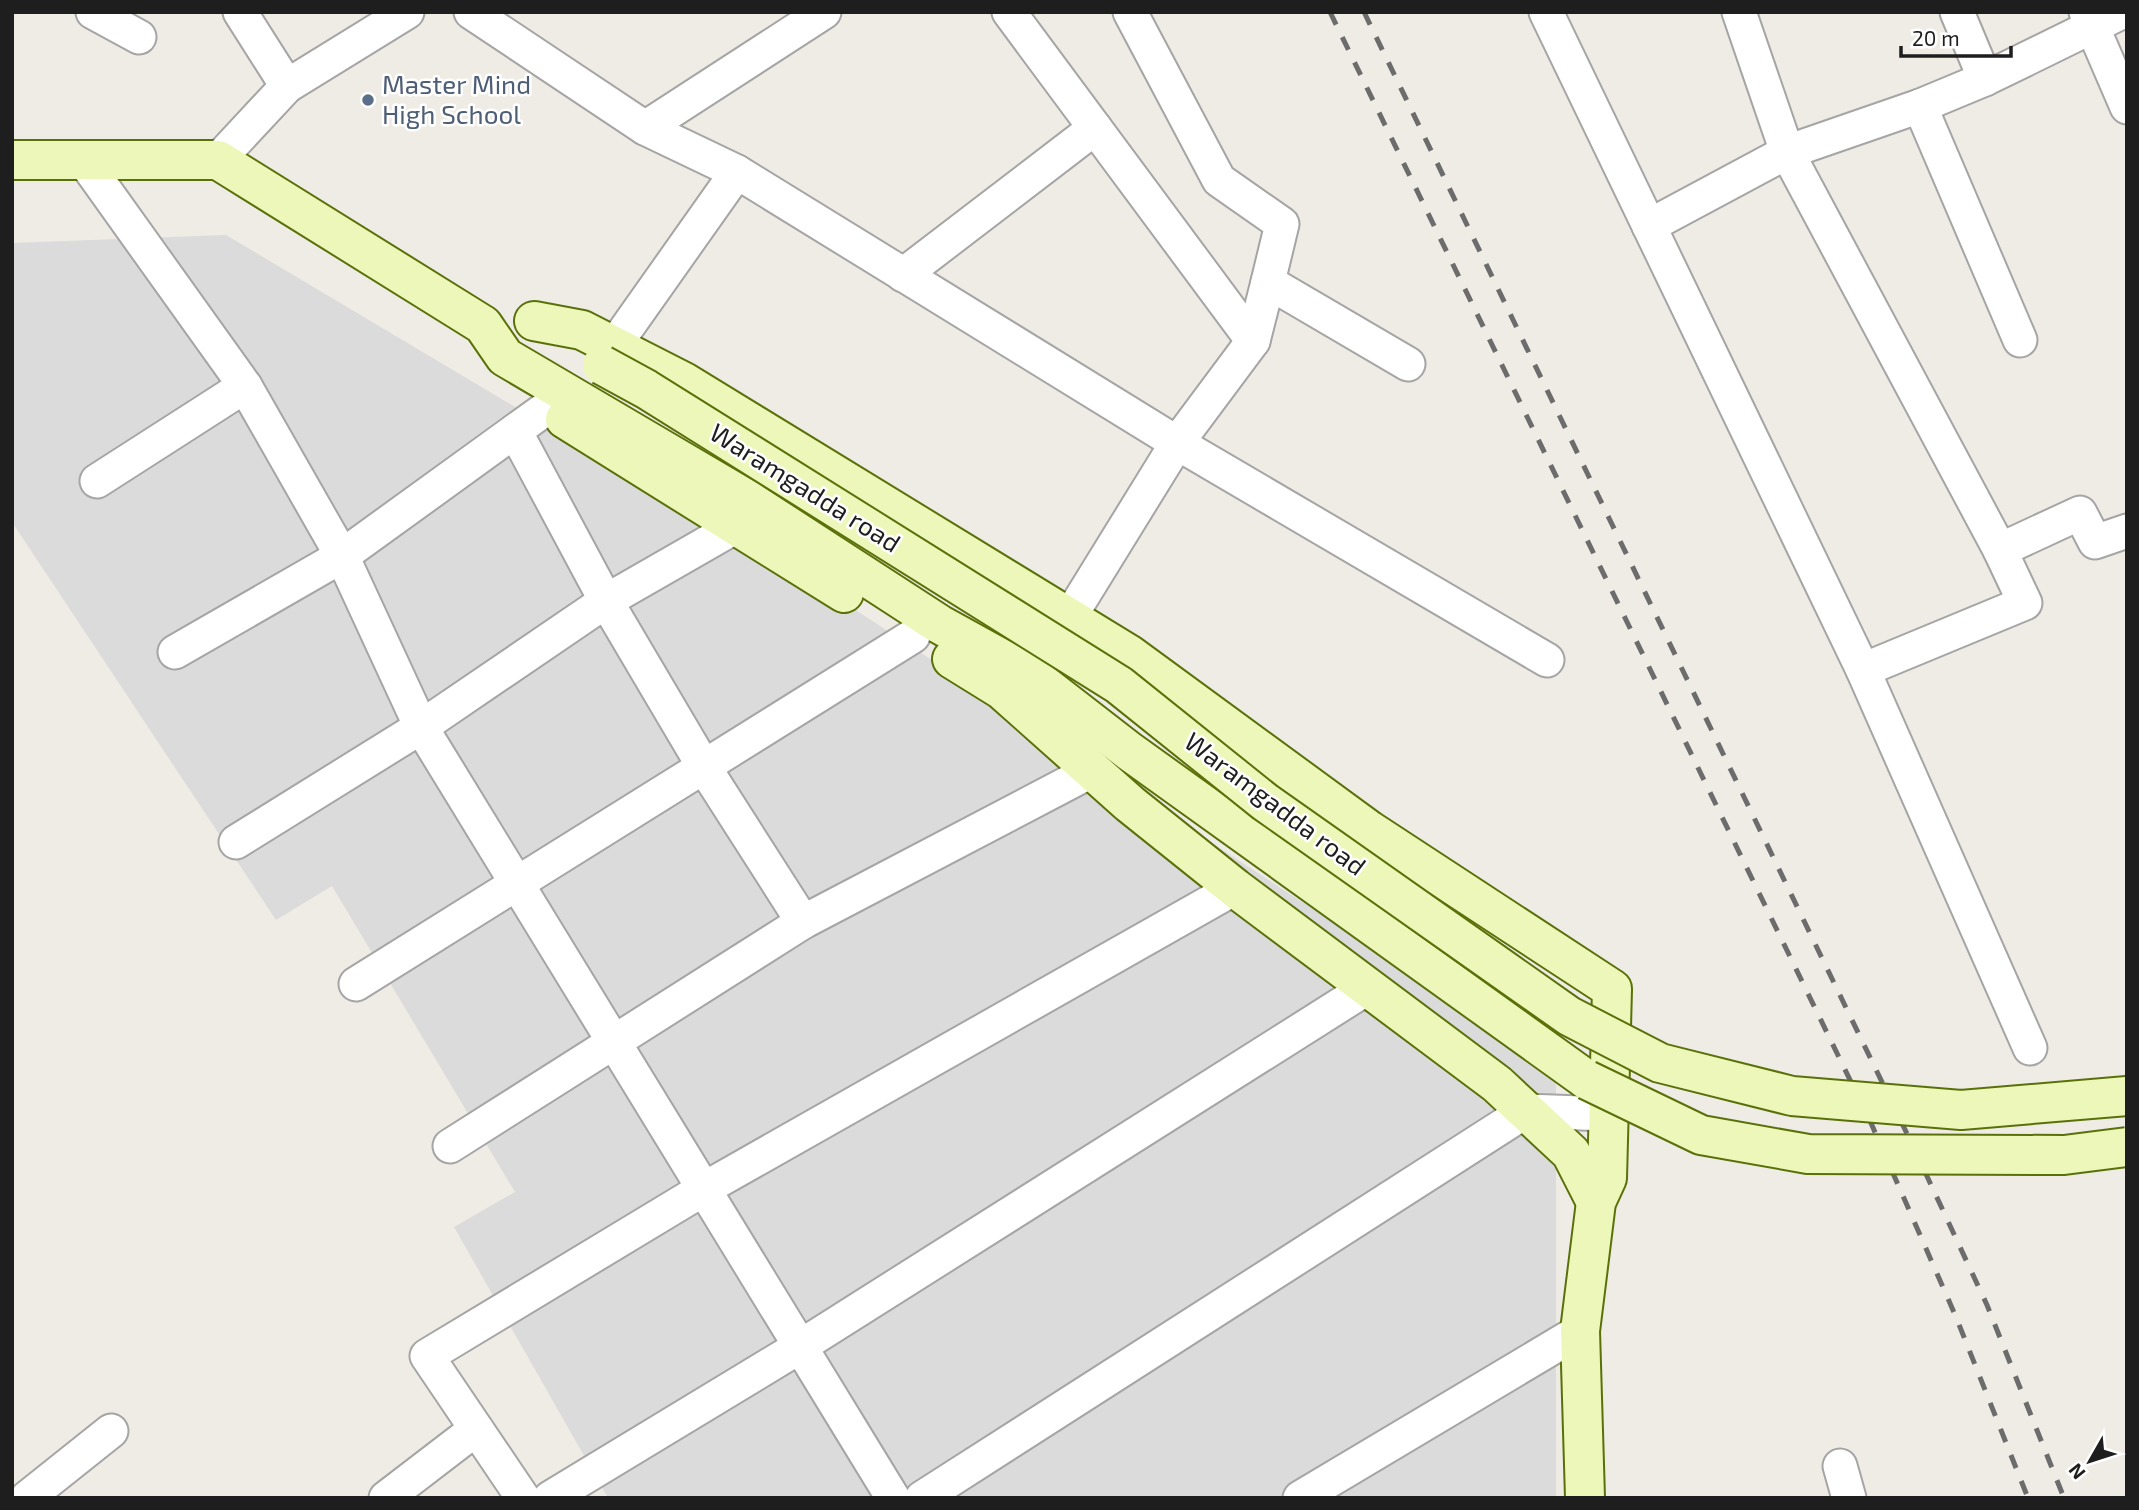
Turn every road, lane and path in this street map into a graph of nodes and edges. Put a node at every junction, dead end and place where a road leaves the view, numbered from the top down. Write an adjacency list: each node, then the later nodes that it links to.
1 (93, 12): 12 (street)
2 (240, 12): 14 (street)
3 (407, 12): 14 (street)
4 (471, 12): 17 (street)
5 (1009, 12): 18 (street)
6 (1129, 12): 26 (street)
7 (1546, 12): 24 (street)
8 (1739, 12): 19 (street)
9 (1957, 12): 13 (street)
10 (820, 13): 17 (street)
11 (2100, 17): 13 (street); 16 (street)
12 (139, 37)
13 (1985, 79): 15 (street)
14 (287, 86): 22 (street)
15 (1920, 106): 19 (street); 28 (street)
16 (2127, 107)
17 (645, 128): 23 (street)
18 (1095, 128): 25 (street); 29 (street)
19 (1787, 152): 24 (street); 40 (street)
20 (82, 158): 21 (street); 22 (street); 33 (street)
21 (12, 160)
22 (218, 160): 27 (street)
23 (737, 172): 25 (street); 30 (street)
24 (1649, 226): 47 (street)
25 (903, 275): 36 (street)
26 (1268, 282): 29 (street); 32 (street)
27 (483, 325): 30 (street, Waramgadda road); 31 (street)
28 (2020, 340)
29 (1253, 341): 36 (street)
30 (608, 355): 43 (street); 59 (street, Waramgadda road, bridge)
31 (505, 357): 34 (street); 63 (street, bridge)
32 (1408, 364)
33 (245, 386): 37 (street); 41 (street)
34 (548, 407): 35 (street); 38 (street)
35 (515, 432): 41 (street); 42 (street)
36 (1177, 443): 43 (street); 46 (street)
37 (97, 481)
38 (735, 527): 42 (street); 44 (street)
39 (2127, 531): 40 (street)
40 (2000, 550): 47 (street)
41 (342, 556): 45 (street); 48 (street)
42 (606, 601): 48 (street); 49 (street)
43 (1069, 618): 61 (street)
44 (913, 635): 49 (street); 50 (street)
45 (174, 652)
46 (1547, 660)
47 (1863, 670): 58 (street)
48 (421, 727): 51 (street); 52 (street)
49 (704, 767): 52 (street); 54 (street)
50 (1093, 770): 53 (street); 54 (street)
51 (236, 842)
52 (516, 885): 55 (street); 57 (street)
53 (1236, 888): 56 (street); 64 (street)
54 (803, 922): 57 (street)
55 (356, 984)
56 (1367, 988): 60 (street); 67 (street)
57 (615, 1042): 62 (street); 64 (street)
58 (2030, 1048)
59 (2127, 1096)
60 (1526, 1111): 61 (street); 65 (street); 76 (street)
61 (1608, 1114): 65 (street)
62 (450, 1146)
63 (2127, 1147)
64 (702, 1190): 67 (street); 68 (street)
65 (1596, 1202): 66 (street)
66 (1580, 1331): 77 (street); 78 (street)
67 (802, 1346): 74 (street); 75 (street)
68 (476, 1429): 72 (street); 73 (street)
69 (111, 1431): 71 (street)
70 (1840, 1466): 79 (street)
71 (27, 1498)
72 (386, 1498)
73 (523, 1498)
74 (550, 1498)
75 (893, 1498)
76 (922, 1498)
77 (1300, 1498)
78 (1586, 1498)
79 (1849, 1498)

